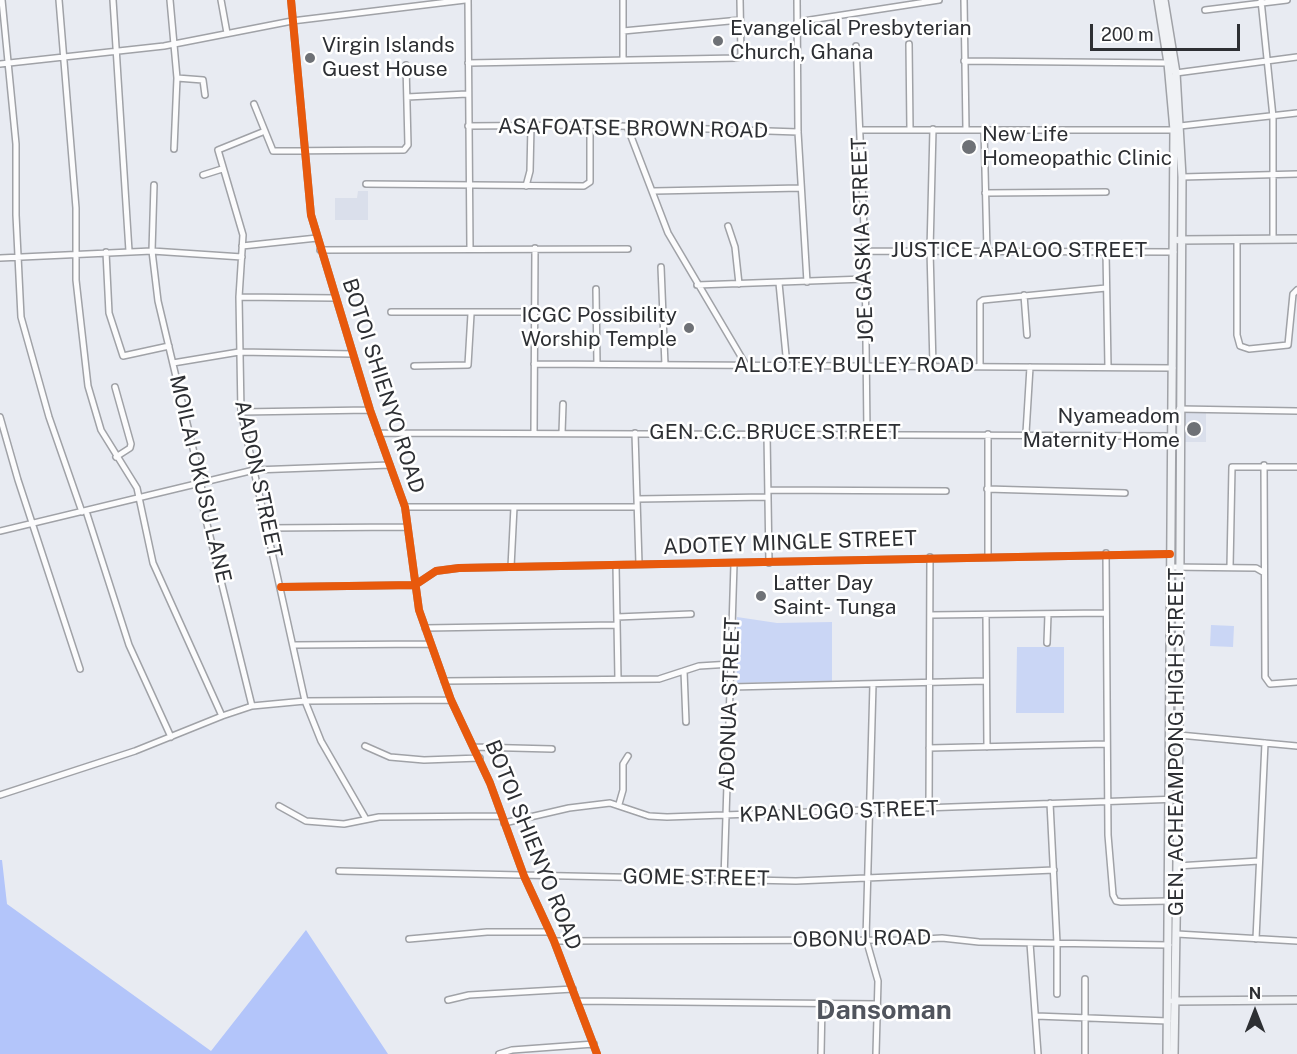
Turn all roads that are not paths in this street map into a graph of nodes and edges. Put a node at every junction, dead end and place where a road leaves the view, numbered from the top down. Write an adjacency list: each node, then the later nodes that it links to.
1 (2, 0): 35 (street)
2 (59, 0): 27 (street)
3 (113, 0): 26 (street)
4 (170, 0): 23 (street)
5 (220, 0): 22 (street)
6 (291, 0): 19 (street, BOTOI SHIENYO ROAD)
7 (466, 0): 19 (street); 32 (street)
8 (623, 0): 21 (street)
9 (740, 0): 18 (street)
10 (797, 0): 20 (street)
11 (939, 0): 20 (street)
12 (964, 0): 30 (street)
13 (1158, 0): 33 (main road, GEN. ACHEAMPONG HIGH STREET)
14 (1164, 0): 37 (main road, GEN. ACHEAMPONG HIGH STREET)
15 (1287, 0): 16 (street)
16 (1262, 2): 17 (street); 31 (street)
17 (1205, 10)
18 (740, 20): 21 (street); 29 (street)
19 (292, 21): 22 (street); 58 (street, BOTOI SHIENYO ROAD)
20 (797, 22): 56 (street)
21 (624, 31): 29 (street)
22 (227, 33): 23 (street)
23 (176, 43): 26 (street); 38 (street)
24 (909, 44): 50 (street)
25 (856, 46): 54 (street, JOE GASKIA STREET)
26 (118, 51): 27 (street); 84 (street)
27 (66, 57): 35 (street); 91 (street)
28 (1297, 57): 31 (street)
29 (623, 60): 32 (street)
30 (964, 61): 33 (street); 52 (street)
31 (1269, 62): 37 (street); 44 (street)
32 (468, 63): 39 (street)
33 (1168, 63): 49 (main road, GEN. ACHEAMPONG HIGH STREET)
34 (0, 64): 35 (street)
35 (10, 64): 94 (street)
36 (406, 64): 41 (street)
37 (1176, 73): 49 (main road, GEN. ACHEAMPONG HIGH STREET)
38 (177, 78): 40 (street); 57 (street)
39 (467, 94): 41 (street); 47 (street)
40 (205, 95)
41 (407, 97): 58 (street)
42 (255, 104): 55 (street)
43 (1297, 113): 44 (street)
44 (1273, 117): 49 (street); 60 (street)
45 (531, 125): 46 (street, ASAFOATSE BROWN ROAD); 47 (street, ASAFOATSE BROWN ROAD); 67 (street)
46 (590, 125): 48 (street, ASAFOATSE BROWN ROAD); 67 (street)
47 (468, 126): 65 (street)
48 (627, 126): 56 (street, ASAFOATSE BROWN ROAD); 69 (street)
49 (1177, 128): 53 (street); 63 (main road, GEN. ACHEAMPONG HIGH STREET); 77 (main road, GEN. ACHEAMPONG HIGH STREET)
50 (910, 129): 51 (street); 54 (street)
51 (933, 129): 52 (street); 83 (street)
52 (966, 129): 53 (street)
53 (984, 129): 70 (street)
54 (860, 130): 86 (street, JOE GASKIA STREET)
55 (265, 131): 58 (street); 59 (street, AADON STREET)
56 (798, 132): 68 (street)
57 (174, 149)
58 (303, 152): 73 (street, BOTOI SHIENYO ROAD)
59 (222, 169): 62 (street); 78 (street, AADON STREET)
60 (1274, 174): 61 (street); 63 (street); 75 (street)
61 (1297, 174)
62 (202, 175)
63 (1182, 177): 77 (main road, GEN. ACHEAMPONG HIGH STREET)
64 (366, 184): 65 (street)
65 (468, 184): 67 (street); 79 (street)
66 (154, 185): 85 (street, MOILAI OKUSU LANE)
67 (526, 186)
68 (801, 188): 69 (street); 98 (street)
69 (654, 191): 100 (street)
70 (986, 192): 71 (street); 87 (street)
71 (1106, 192)
72 (728, 226): 99 (street)
73 (317, 238): 78 (street); 82 (street, BOTOI SHIENYO ROAD)
74 (1237, 239): 75 (main road); 77 (main road); 103 (street)
75 (1273, 239): 76 (main road)
76 (1297, 239)
77 (1178, 240): 90 (main road, GEN. ACHEAMPONG HIGH STREET); 129 (main road, GEN. ACHEAMPONG HIGH STREET)
78 (243, 246): 92 (street, AADON STREET)
79 (470, 248): 80 (street); 82 (street)
80 (535, 248): 81 (street); 108 (street)
81 (628, 249)
82 (320, 250): 106 (street, BOTOI SHIENYO ROAD)
83 (930, 250): 86 (street, JUSTICE APALOO STREET); 87 (street, JUSTICE APALOO STREET); 121 (street)
84 (129, 251): 85 (street); 88 (street)
85 (152, 251): 92 (street); 111 (street, MOILAI OKUSU LANE)
86 (865, 251): 96 (street, JOE GASKIA STREET)
87 (987, 251): 89 (street, JUSTICE APALOO STREET)
88 (106, 252): 91 (street); 111 (street)
89 (1106, 252): 90 (street, JUSTICE APALOO STREET); 101 (street)
90 (1174, 252): 126 (main road, GEN. ACHEAMPONG HIGH STREET)
91 (76, 254): 94 (street); 143 (street)
92 (242, 257): 105 (street, AADON STREET)
93 (0, 258): 94 (street)
94 (18, 258): 158 (street)
95 (661, 267): 119 (street)
96 (865, 279): 98 (street); 122 (street, JOE GASKIA STREET)
97 (779, 282): 98 (street); 99 (street); 120 (street)
98 (807, 282)
99 (739, 284): 100 (street)
100 (697, 285): 117 (street)
101 (1106, 288): 104 (street); 125 (street)
102 (596, 289): 116 (street)
103 (1297, 290)
104 (1024, 295): 110 (street); 123 (street)
105 (239, 297): 106 (street); 112 (street, AADON STREET)
106 (335, 298): 113 (street, BOTOI SHIENYO ROAD)
107 (391, 312): 109 (street)
108 (534, 312): 109 (street); 115 (street)
109 (471, 314): 118 (street)
110 (1028, 335)
111 (169, 346): 114 (street, MOILAI OKUSU LANE)
112 (239, 352): 113 (street); 114 (street); 132 (street, AADON STREET)
113 (353, 354): 130 (street, BOTOI SHIENYO ROAD)
114 (173, 363): 148 (street, MOILAI OKUSU LANE)
115 (534, 364): 116 (street, ALLOTEY BULLEY ROAD); 135 (street)
116 (597, 364): 119 (street, ALLOTEY BULLEY ROAD)
117 (746, 365): 119 (street, ALLOTEY BULLEY ROAD); 120 (street, ALLOTEY BULLEY ROAD)
118 (414, 366)
119 (665, 366)
120 (787, 366): 122 (street, ALLOTEY BULLEY ROAD)
121 (933, 366): 122 (street, ALLOTEY BULLEY ROAD); 123 (street, ALLOTEY BULLEY ROAD)
122 (867, 367): 137 (street, JOE GASKIA STREET)
123 (980, 367): 124 (street, ALLOTEY BULLEY ROAD)
124 (1030, 367): 125 (street, ALLOTEY BULLEY ROAD); 138 (street)
125 (1108, 367): 126 (street, ALLOTEY BULLEY ROAD)
126 (1173, 368): 142 (main road, GEN. ACHEAMPONG HIGH STREET)
127 (115, 387): 143 (street)
128 (563, 404): 136 (street)
129 (1179, 409): 131 (street); 172 (main road, GEN. ACHEAMPONG HIGH STREET)
130 (370, 410): 132 (street); 134 (street, BOTOI SHIENYO ROAD)
131 (1297, 411)
132 (241, 412): 147 (street, AADON STREET)
133 (0, 417): 159 (street)
134 (378, 433): 135 (street, GEN. C.C. BRUCE STREET); 144 (street, BOTOI SHIENYO ROAD)
135 (534, 433): 136 (street, GEN. C.C. BRUCE STREET)
136 (562, 433): 139 (street, GEN. C.C. BRUCE STREET)
137 (867, 433): 140 (street, GEN. C.C. BRUCE STREET); 141 (street, GEN. C.C. BRUCE STREET)
138 (1026, 433): 141 (street, GEN. C.C. BRUCE STREET); 142 (street, GEN. C.C. BRUCE STREET)
139 (635, 434): 140 (street, GEN. C.C. BRUCE STREET); 154 (street)
140 (767, 434): 152 (street)
141 (988, 434): 149 (street)
142 (1172, 435): 164 (main road, GEN. ACHEAMPONG HIGH STREET)
143 (116, 457): 153 (street)
144 (390, 465): 147 (street); 155 (street, BOTOI SHIENYO ROAD)
145 (1264, 465): 146 (street); 173 (street); 174 (street)
146 (1297, 467)
147 (254, 470): 148 (street); 161 (street, AADON STREET)
148 (201, 482): 153 (street); 200 (street, MOILAI OKUSU LANE)
149 (987, 489): 151 (street); 165 (street)
150 (946, 490): 152 (street)
151 (1125, 493)
152 (768, 494): 154 (street); 167 (street)
153 (140, 497): 158 (street); 201 (street)
154 (637, 498): 157 (street)
155 (405, 507): 156 (street); 160 (street, BOTOI SHIENYO ROAD)
156 (514, 507): 157 (street); 171 (street)
157 (637, 507): 168 (street)
158 (84, 512): 159 (street); 204 (street)
159 (32, 524): 162 (street); 189 (street)
160 (407, 527): 161 (street); 175 (street, BOTOI SHIENYO ROAD)
161 (267, 528): 176 (street, AADON STREET)
162 (0, 531)
163 (1106, 553): 164 (street, ADOTEY MINGLE STREET); 165 (street, ADOTEY MINGLE STREET); 177 (street)
164 (1170, 554): 172 (main road, GEN. ACHEAMPONG HIGH STREET)
165 (988, 556): 166 (street, ADOTEY MINGLE STREET)
166 (930, 557): 167 (street, ADOTEY MINGLE STREET); 180 (street)
167 (770, 563): 169 (street, ADOTEY MINGLE STREET)
168 (639, 564): 169 (street, ADOTEY MINGLE STREET); 170 (street, ADOTEY MINGLE STREET)
169 (734, 564): 188 (street, ADONUA STREET)
170 (616, 565): 171 (street, ADOTEY MINGLE STREET); 182 (street)
171 (511, 567): 175 (street, ADOTEY MINGLE STREET)
172 (1174, 567): 173 (street); 203 (main road, GEN. ACHEAMPONG HIGH STREET); 216 (main road, GEN. ACHEAMPONG HIGH STREET)
173 (1230, 567): 174 (street)
174 (1263, 572): 195 (street)
175 (415, 585): 176 (street); 184 (street, BOTOI SHIENYO ROAD)
176 (281, 587): 187 (street, AADON STREET)
177 (1106, 613): 179 (street); 206 (street)
178 (691, 614): 182 (street)
179 (1048, 614): 181 (street); 185 (street)
180 (930, 615): 181 (street); 194 (street)
181 (986, 615): 193 (street)
182 (617, 617): 183 (street)
183 (617, 625): 184 (street); 191 (street)
184 (425, 628): 186 (street, BOTOI SHIENYO ROAD)
185 (1047, 643)
186 (430, 644): 187 (street); 192 (street, BOTOI SHIENYO ROAD)
187 (294, 645): 199 (street, AADON STREET)
188 (731, 664): 190 (street); 197 (street, ADONUA STREET)
189 (80, 669)
190 (684, 671): 191 (street); 202 (street)
191 (618, 679): 192 (street)
192 (444, 681): 198 (street, BOTOI SHIENYO ROAD)
193 (987, 681): 194 (street); 210 (street)
194 (929, 682): 196 (street); 212 (street)
195 (1297, 682)
196 (873, 684): 197 (street); 223 (street)
197 (731, 687): 225 (street, ADONUA STREET)
198 (451, 700): 199 (street); 209 (street, BOTOI SHIENYO ROAD)
199 (305, 701): 200 (street); 226 (street, AADON STREET)
200 (252, 706): 201 (street)
201 (222, 716): 204 (street)
202 (686, 722)
203 (1179, 735): 205 (street); 217 (main road, GEN. ACHEAMPONG HIGH STREET)
204 (171, 737): 215 (street)
205 (1265, 743): 208 (street); 228 (street)
206 (1106, 744): 210 (street); 218 (street)
207 (365, 746): 214 (street)
208 (1297, 746)
209 (474, 747): 211 (street); 214 (street, BOTOI SHIENYO ROAD)
210 (987, 747): 212 (street)
211 (552, 748)
212 (929, 748): 222 (street)
213 (628, 756): 220 (street)
214 (480, 758): 224 (street, BOTOI SHIENYO ROAD)
215 (0, 795)
216 (1170, 799): 217 (street, KPANLOGO STREET); 218 (street, KPANLOGO STREET); 235 (main road, GEN. ACHEAMPONG HIGH STREET)
217 (1179, 799): 229 (main road, GEN. ACHEAMPONG HIGH STREET)
218 (1107, 802): 219 (street, KPANLOGO STREET); 235 (street)
219 (1050, 803): 222 (street, KPANLOGO STREET); 230 (street)
220 (619, 804): 225 (street, KPANLOGO STREET); 227 (street, KPANLOGO STREET)
221 (279, 806): 226 (street)
222 (929, 808): 223 (street, KPANLOGO STREET)
223 (870, 810): 225 (street, KPANLOGO STREET); 234 (street)
224 (501, 816): 226 (street); 227 (street, BOTOI SHIENYO ROAD)
225 (726, 816): 233 (street, ADONUA STREET)
226 (366, 819)
227 (504, 823): 232 (street, BOTOI SHIENYO ROAD)
228 (1259, 861): 229 (street); 240 (street)
229 (1177, 866): 237 (main road, GEN. ACHEAMPONG HIGH STREET)
230 (1054, 870): 234 (street, GOME STREET); 244 (street)
231 (339, 871): 232 (street, GOME STREET)
232 (524, 876): 233 (street, GOME STREET); 236 (street, BOTOI SHIENYO ROAD)
233 (724, 879): 234 (street, GOME STREET)
234 (867, 879): 239 (street)
235 (1169, 901): 245 (main road, GEN. ACHEAMPONG HIGH STREET)
236 (550, 933): 238 (street); 242 (street, BOTOI SHIENYO ROAD)
237 (1177, 934): 240 (street); 252 (main road, GEN. ACHEAMPONG HIGH STREET)
238 (409, 939)
239 (866, 939): 242 (street, OBONU ROAD); 243 (street, OBONU ROAD); 254 (street)
240 (1256, 939): 241 (street)
241 (1297, 940)
242 (554, 941): 247 (street, BOTOI SHIENYO ROAD)
243 (1030, 943): 244 (street, OBONU ROAD); 255 (street)
244 (1057, 943): 245 (street, OBONU ROAD); 248 (street)
245 (1169, 945): 252 (main road, GEN. ACHEAMPONG HIGH STREET)
246 (1085, 979): 256 (street)
247 (573, 989): 249 (street); 251 (street, BOTOI SHIENYO ROAD)
248 (1057, 994)
249 (447, 1000)
250 (1297, 1000): 252 (main road)
251 (578, 1001): 253 (street); 258 (street, BOTOI SHIENYO ROAD)
252 (1172, 1001): 257 (main road, GEN. ACHEAMPONG HIGH STREET); 267 (main road, GEN. ACHEAMPONG HIGH STREET)
253 (822, 1003): 254 (street); 262 (street)
254 (877, 1004): 263 (street)
255 (1036, 1017): 256 (street); 264 (street)
256 (1085, 1018): 257 (street); 265 (street)
257 (1168, 1021): 266 (main road, GEN. ACHEAMPONG HIGH STREET)
258 (594, 1044): 259 (street); 261 (street, BOTOI SHIENYO ROAD)
259 (538, 1052): 260 (street)
260 (499, 1054)
261 (597, 1054)
262 (821, 1054)
263 (876, 1054)
264 (1038, 1054)
265 (1085, 1054)
266 (1167, 1054)
267 (1174, 1054)

